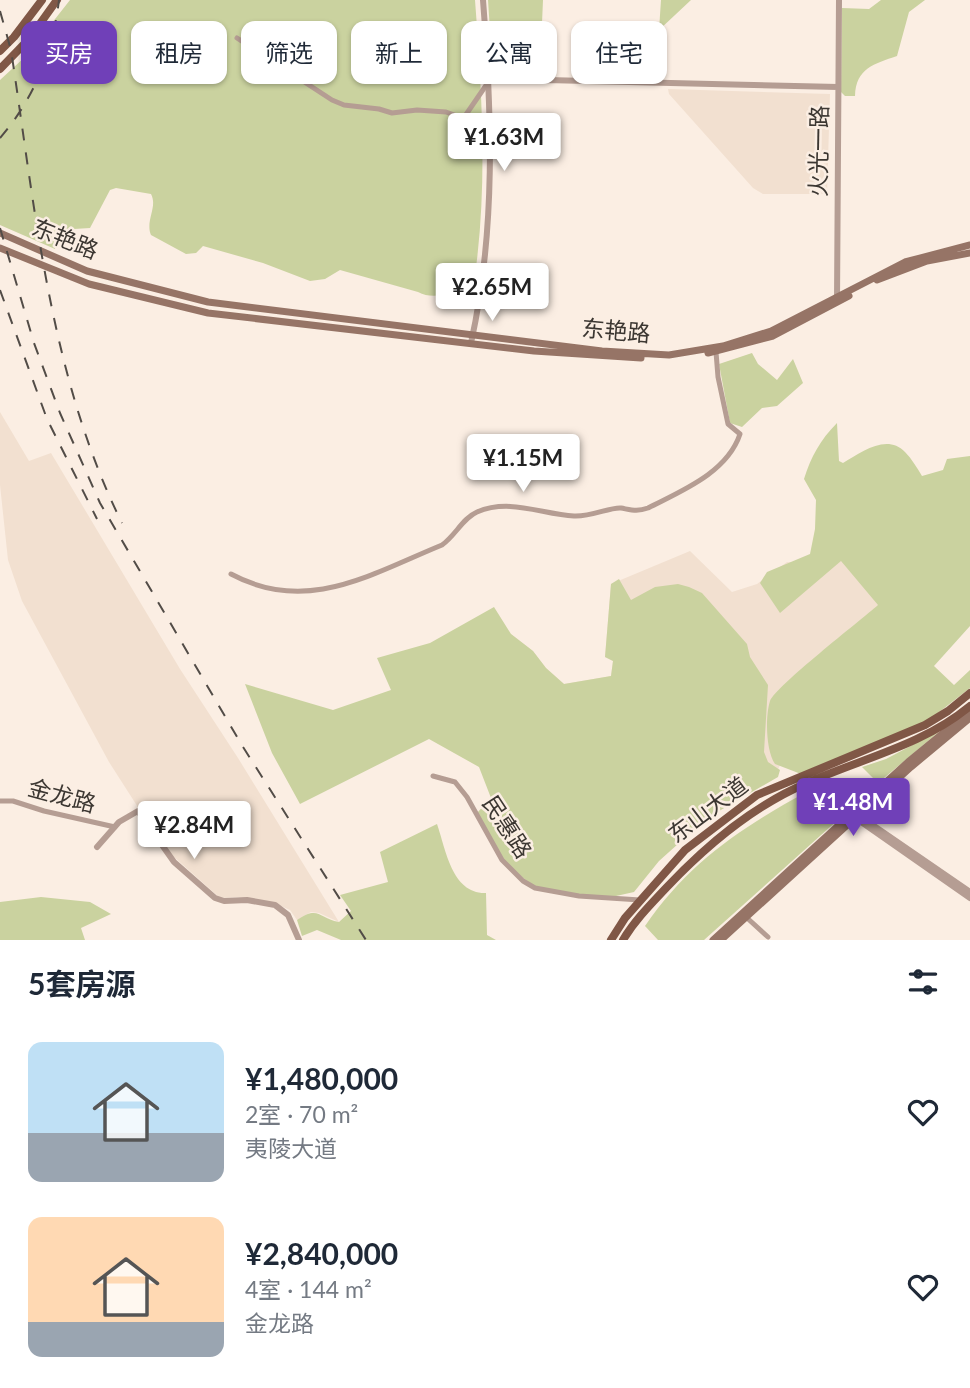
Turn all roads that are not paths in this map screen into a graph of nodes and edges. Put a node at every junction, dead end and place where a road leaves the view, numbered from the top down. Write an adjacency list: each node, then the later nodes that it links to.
1 (41, 0): 7 (main road)
2 (57, 0): 8 (main road)
3 (483, 0): 5 (street)
4 (839, 0): 12 (street, 火光一路)
5 (485, 21)
6 (237, 38): 10 (street)
7 (0, 51)
8 (0, 69)
9 (557, 80): 12 (street)
10 (487, 84)
11 (489, 84): 18 (street)
12 (838, 87): 17 (street, 火光一路)
13 (0, 233): 18 (main road, 东艳路)
14 (970, 245): 17 (main road, 东艳路)
15 (0, 248): 18 (main road, 东艳路)
16 (970, 253): 17 (main road, 东艳路)
17 (837, 300): 18 (main road, 东艳路); 19 (main road, 东艳路)
18 (472, 339): 19 (main road, 东艳路)
19 (716, 352): 20 (street)
20 (231, 574)
21 (970, 692): 26 (main road, 东山大道)
22 (970, 706): 26 (main road, 东山大道)
23 (970, 711): 28 (main road)
24 (970, 718): 28 (main road)
25 (433, 776): 33 (street, 民惠路)
26 (803, 779): 28 (street); 33 (main road, 东山大道); 38 (main road, 东山大道)
27 (0, 801): 29 (street, 金龙路)
28 (854, 814): 31 (street); 32 (street); 34 (main road); 39 (main road)
29 (115, 827): 30 (street, 金龙路); 36 (street, 金龙路)
30 (97, 847)
31 (970, 892)
32 (970, 898)
33 (640, 900): 37 (main road, 东山大道)
34 (746, 917): 35 (street); 40 (main road)
35 (768, 937)
36 (299, 940)
37 (611, 940)
38 (623, 940)
39 (713, 940)
40 (721, 940)

